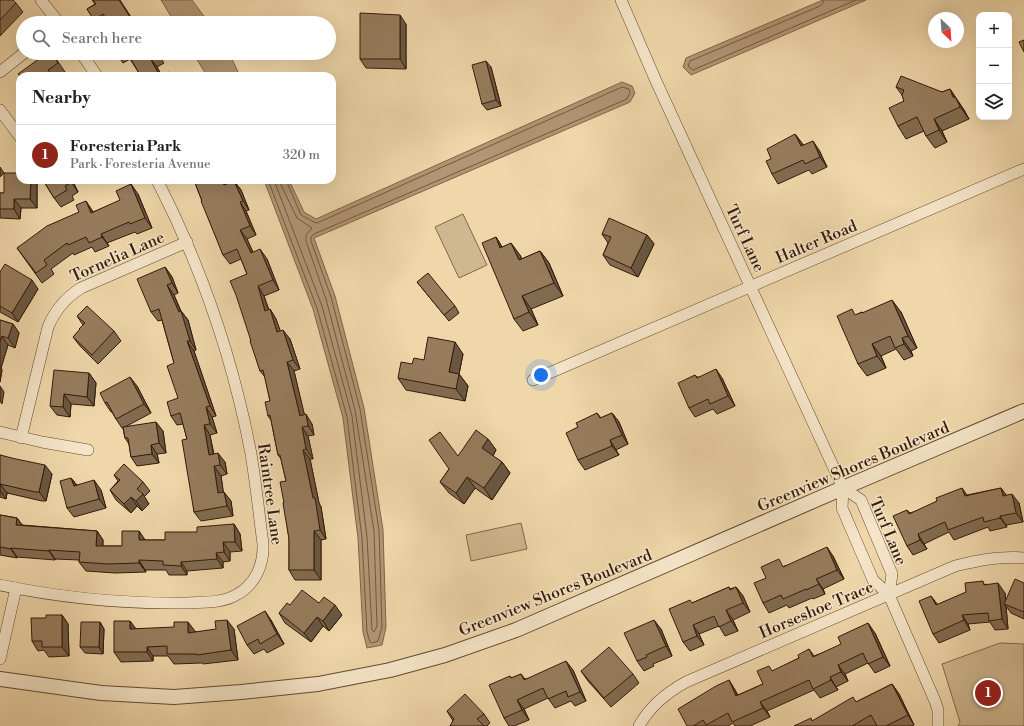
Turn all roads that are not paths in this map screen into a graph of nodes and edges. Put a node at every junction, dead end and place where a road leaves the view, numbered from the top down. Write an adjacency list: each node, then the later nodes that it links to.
1 (41, 0): 3 (street)
2 (621, 0): 13 (street, Turf Lane)
3 (54, 16)
4 (16, 59): 6 (street)
5 (86, 60): 7 (street)
6 (0, 72)
7 (94, 72)
8 (0, 110): 9 (street)
9 (16, 132)
10 (1024, 169): 13 (street, Halter Road)
11 (159, 184): 12 (street, Raintree Lane)
12 (187, 242): 17 (street, Tornelia Lane); 22 (street, Raintree Lane)
13 (751, 286): 14 (street, Halter Road); 19 (street, Turf Lane)
14 (533, 380)
15 (1024, 411): 19 (street, Greenview Shores Boulevard)
16 (0, 432): 17 (street)
17 (21, 438): 18 (street)
18 (88, 450)
19 (843, 488): 23 (street, Turf Lane); 23 (street, Turf Lane); 25 (street, Greenview Shores Boulevard)
20 (1024, 558): 23 (street, Horseshoe Trace)
21 (0, 585): 22 (street, Raintree Lane)
22 (16, 588): 24 (street)
23 (889, 595): 26 (street, Horseshoe Trace); 27 (street)
24 (0, 659)
25 (0, 679)
26 (639, 726)
27 (938, 726)

